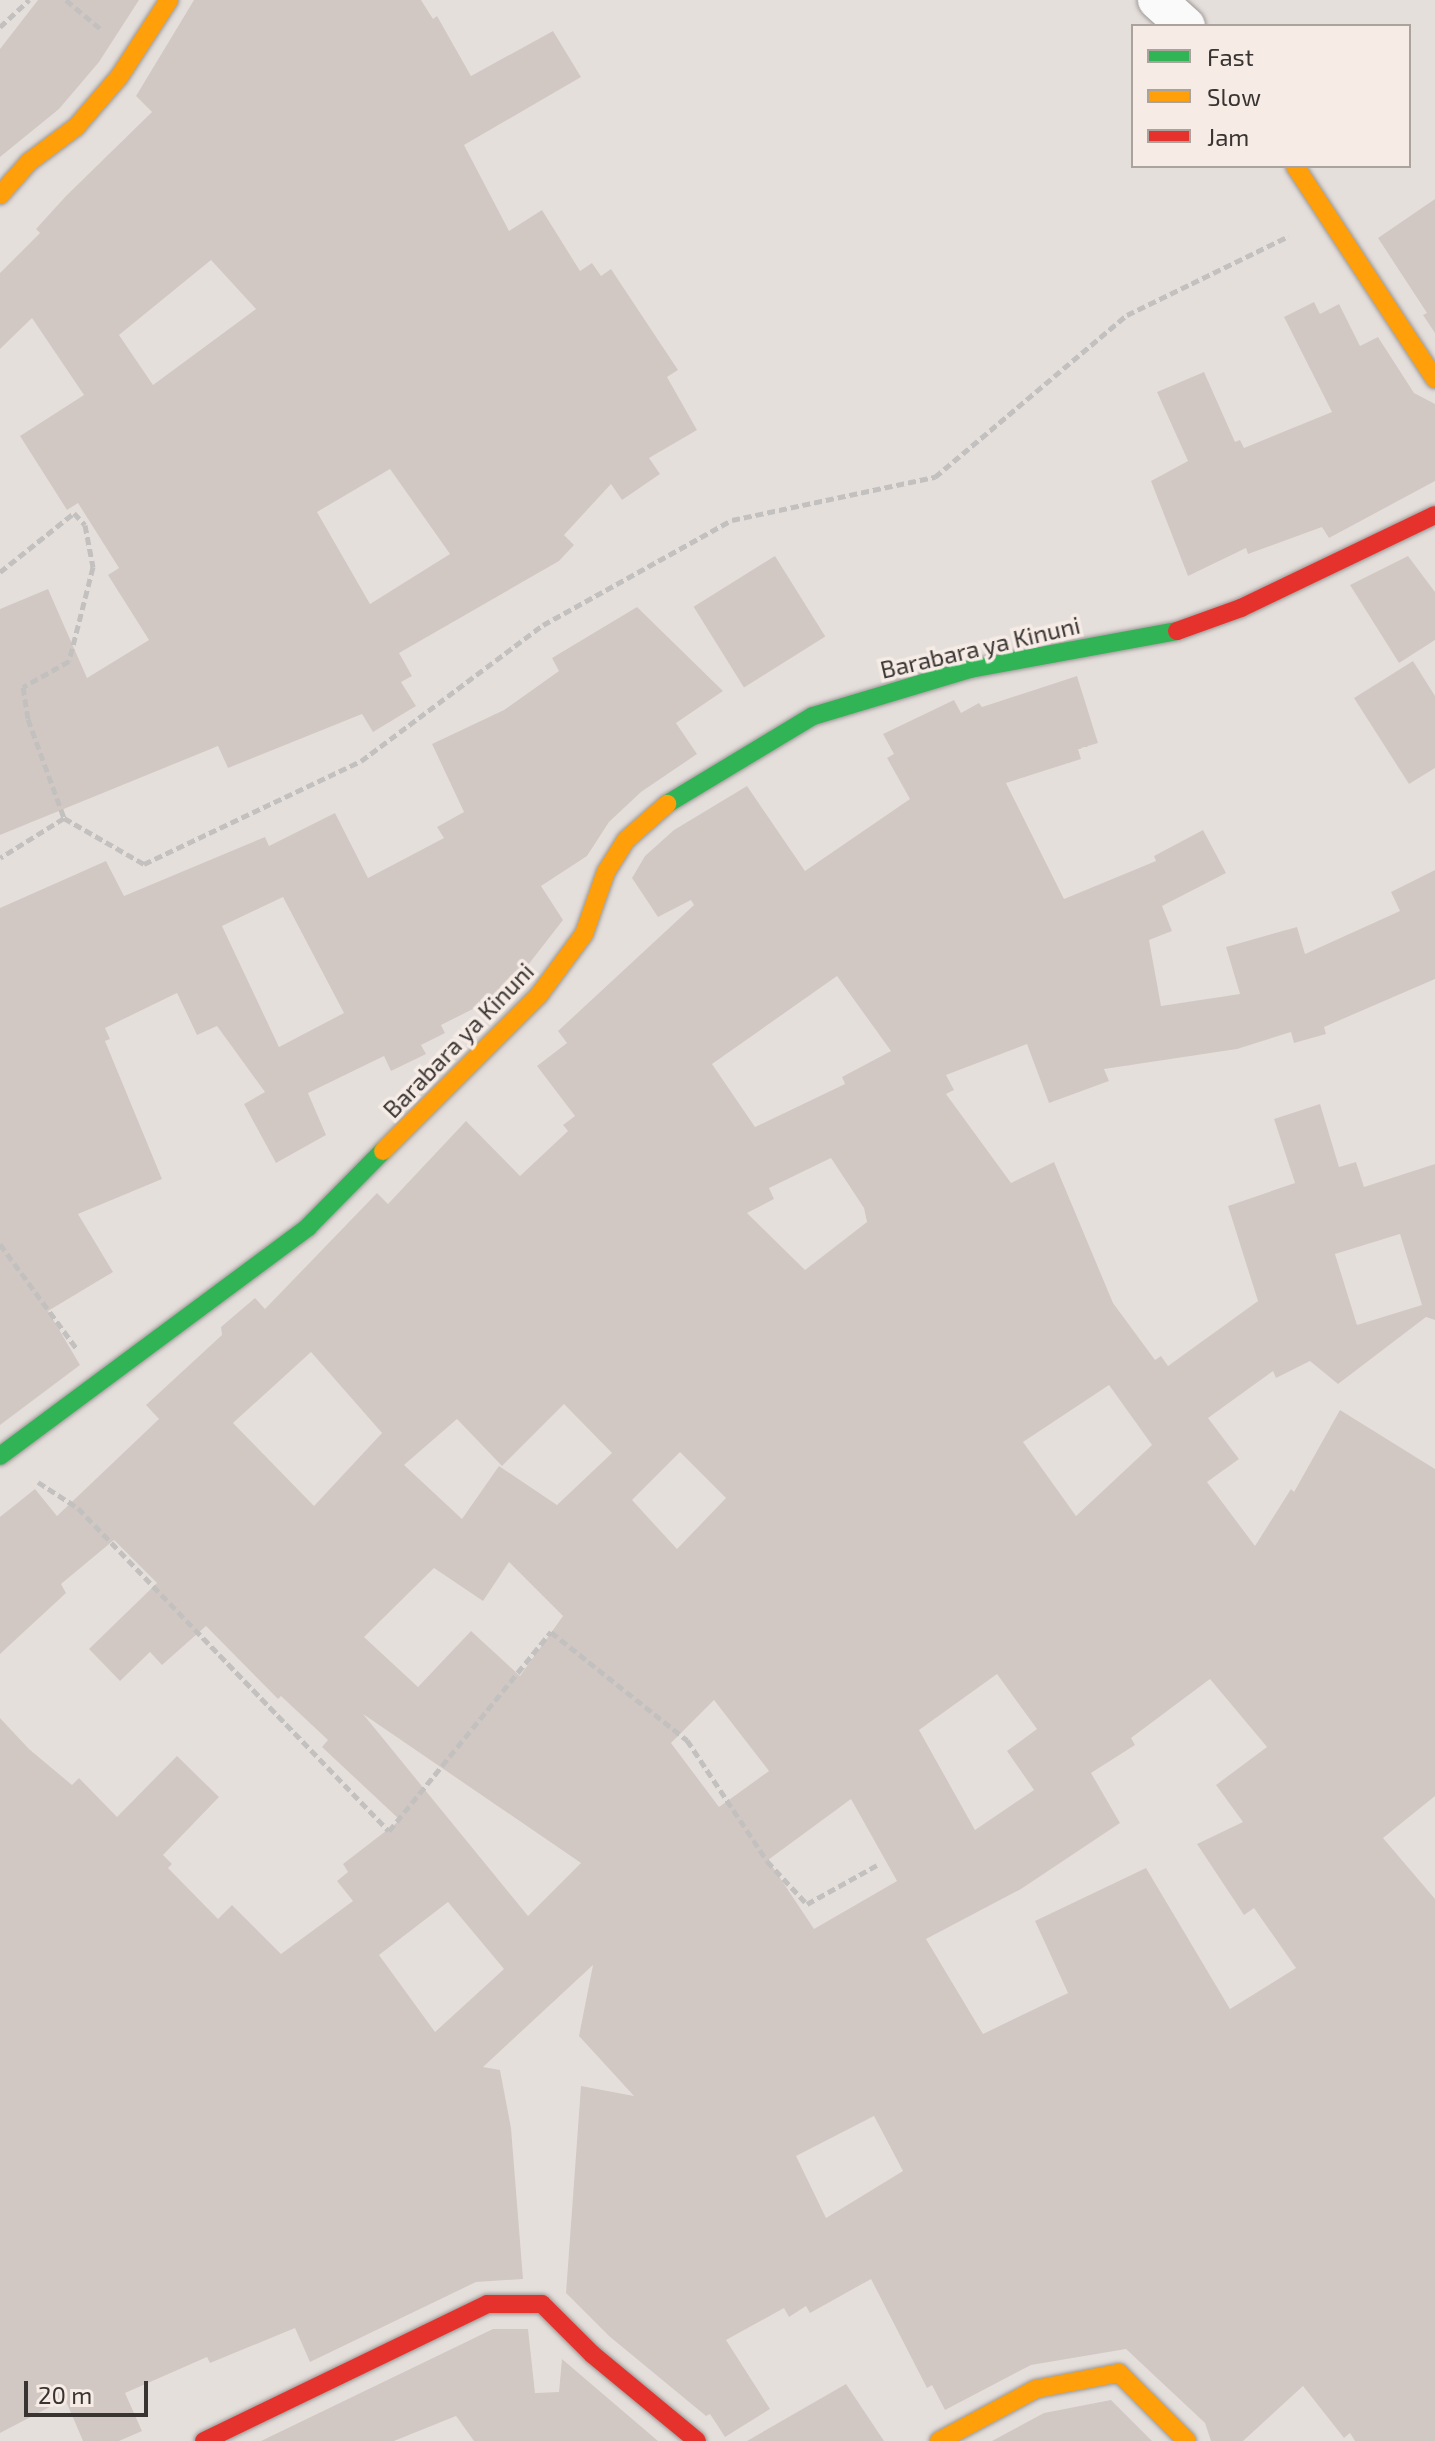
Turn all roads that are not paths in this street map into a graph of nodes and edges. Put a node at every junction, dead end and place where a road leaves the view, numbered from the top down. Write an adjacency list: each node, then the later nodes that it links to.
1 (169, 0): 5 (street)
2 (1157, 0): 3 (street)
3 (1184, 24)
4 (1296, 168): 6 (street)
5 (0, 195)
6 (1435, 379)
7 (1435, 515): 8 (street, Barabara ya Kinuni)
8 (0, 1456)
9 (204, 2441): 10 (street)
10 (697, 2441)
11 (939, 2441): 12 (street)
12 (1187, 2441)

